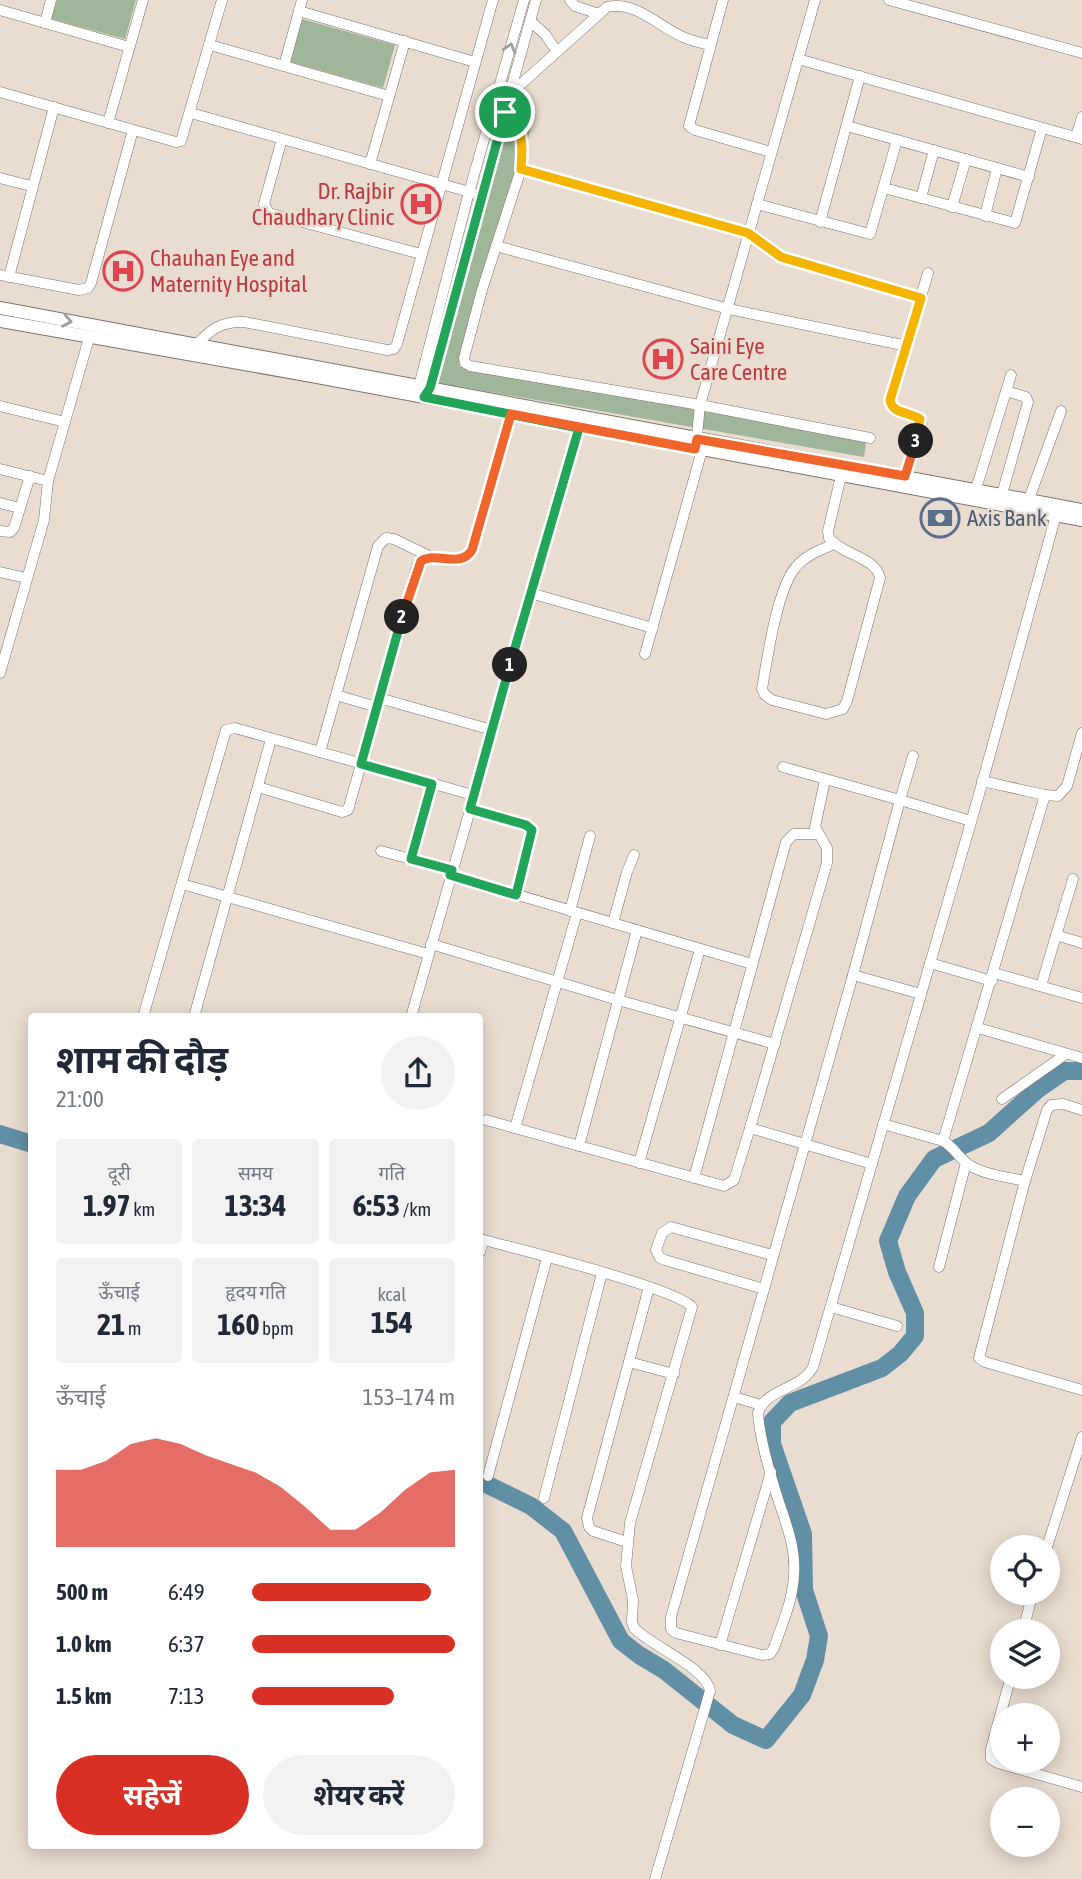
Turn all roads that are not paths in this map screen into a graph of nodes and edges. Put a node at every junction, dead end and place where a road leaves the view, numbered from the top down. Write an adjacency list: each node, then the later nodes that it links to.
1 (51, 0): 16 (street)
2 (143, 0): 20 (street)
3 (222, 0): 18 (street)
4 (302, 0): 13 (street)
5 (493, 0): 24 (street)
6 (570, 0): 14 (street)
7 (723, 0): 19 (street)
8 (815, 0): 23 (street)
9 (889, 0): 22 (street)
10 (521, 1): 11 (street); 52 (street, one-way to 10)
11 (536, 3): 15 (street)
12 (0, 10): 16 (street)
13 (299, 11): 17 (street); 25 (street)
14 (599, 14): 19 (street); 21 (street)
15 (530, 21): 21 (street); 28 (street)
16 (45, 23): 20 (street)
17 (405, 41): 24 (street); 29 (street)
18 (210, 45): 25 (street); 32 (street)
19 (710, 45): 42 (street)
20 (129, 47): 34 (street)
21 (557, 52): 28 (street)
22 (1082, 53)
23 (798, 58): 26 (street); 42 (street)
24 (475, 62): 49 (street)
25 (284, 66): 29 (street)
26 (860, 76): 35 (street); 36 (street)
27 (0, 92): 30 (street)
28 (509, 95): 31 (street)
29 (389, 96): 44 (street)
30 (54, 107): 34 (street); 50 (street)
31 (505, 112): 46 (street); 53 (street)
32 (191, 113): 37 (street); 39 (street)
33 (1082, 117): 38 (street)
34 (108, 123): 37 (street)
35 (847, 126): 40 (street); 58 (street)
36 (1042, 128): 38 (street); 47 (street)
37 (133, 130): 63 (street)
38 (1079, 138)
39 (282, 139): 44 (street); 61 (street)
40 (897, 140): 41 (street); 51 (street)
41 (934, 150): 43 (street); 54 (street)
42 (771, 152): 55 (street)
43 (966, 159): 45 (street); 56 (street)
44 (370, 164): 49 (street)
45 (997, 168): 47 (street); 57 (street)
46 (521, 169): 59 (street); 60 (street)
47 (1029, 177): 57 (street)
48 (0, 178): 50 (street)
49 (441, 184): 52 (street); 61 (street)
50 (31, 186): 63 (street)
51 (884, 188): 54 (street); 58 (street)
52 (469, 192): 53 (street); 72 (street)
53 (481, 195): 72 (street)
54 (921, 198): 56 (street)
55 (757, 204): 58 (street); 59 (street)
56 (952, 207): 57 (street)
57 (985, 216)
58 (820, 222)
59 (748, 233): 64 (street); 66 (street)
60 (496, 246): 66 (street); 74 (street)
61 (421, 254): 69 (street)
62 (928, 272): 64 (street)
63 (4, 276)
64 (921, 298): 70 (street)
65 (0, 309): 69 (main road, one-way to 69)
66 (729, 309): 70 (street); 74 (street)
67 (0, 321): 68 (main road)
68 (89, 338): 72 (main road); 78 (street)
69 (197, 345): 72 (main road)
70 (907, 346): 84 (street)
71 (1011, 375): 73 (street)
72 (424, 391): 77 (main road); 81 (main road)
73 (1006, 391): 87 (street); 88 (street)
74 (701, 405): 80 (street); 81 (street)
75 (0, 406): 78 (street)
76 (1060, 411): 89 (street)
77 (511, 414): 79 (main road); 97 (street)
78 (65, 422): 86 (street)
79 (579, 428): 81 (main road); 100 (street)
80 (870, 438)
81 (698, 446): 83 (main road); 84 (main road); 101 (street)
82 (0, 469): 85 (street)
83 (841, 476): 93 (main road); 96 (street)
84 (905, 476): 87 (main road)
85 (30, 477): 86 (street); 91 (street)
86 (48, 481): 99 (street)
87 (976, 489): 88 (main road)
88 (1002, 494): 89 (main road)
89 (1029, 499): 92 (main road)
90 (0, 503): 91 (street)
91 (20, 508): 95 (street)
92 (1082, 510)
93 (1056, 515): 94 (main road); 114 (street)
94 (1082, 520)
95 (0, 531)
96 (834, 544): 96 (street)
97 (431, 557): 104 (street); 105 (street)
98 (0, 572): 99 (street)
99 (26, 578): 103 (street)
100 (530, 593): 101 (street); 106 (street)
101 (653, 628): 102 (street)
102 (645, 654)
103 (0, 673)
104 (335, 695): 105 (street); 109 (street)
105 (378, 702): 106 (street); 111 (street)
106 (492, 730): 117 (street)
107 (1082, 733): 118 (street)
108 (271, 739): 109 (street); 116 (street); 129 (street)
109 (320, 752): 111 (street)
110 (913, 756): 119 (street)
111 (361, 764): 115 (street); 116 (street)
112 (783, 767): 113 (street)
113 (825, 780): 119 (street); 122 (street)
114 (982, 780): 118 (street); 121 (street)
115 (432, 784): 117 (street); 126 (street)
116 (258, 787): 131 (street)
117 (473, 795): 120 (street)
118 (1045, 796): 142 (street)
119 (900, 800): 121 (street); 141 (street)
120 (470, 809): 127 (street); 130 (street)
121 (971, 821): 139 (street)
122 (818, 834): 140 (street); 154 (street)
123 (590, 836): 132 (street)
124 (381, 851): 126 (street)
125 (635, 855): 133 (street)
126 (411, 859): 127 (street)
127 (451, 873): 130 (street); 137 (street)
128 (1073, 879): 135 (street)
129 (182, 884): 131 (street); 148 (street)
130 (516, 895): 132 (street)
131 (227, 897): 137 (street); 149 (street)
132 (573, 912): 133 (street); 143 (street)
133 (613, 923): 134 (street)
134 (637, 930): 138 (street); 147 (street)
135 (1056, 935): 136 (street); 144 (street)
136 (1082, 943)
137 (430, 949): 143 (street); 150 (street)
138 (700, 949): 140 (street); 151 (street)
139 (930, 963): 142 (street); 145 (street)
140 (752, 964): 153 (street)
141 (853, 975): 145 (street); 163 (street)
142 (993, 977): 144 (street); 152 (street)
143 (558, 982): 147 (street); 161 (street)
144 (1041, 986): 146 (street)
145 (921, 994): 160 (street)
146 (1082, 998)
147 (618, 1000): 151 (street); 164 (street)
148 (144, 1013)
149 (195, 1013)
150 (412, 1013)
151 (681, 1018): 153 (street); 166 (street)
152 (978, 1028): 155 (street); 165 (street)
153 (733, 1033): 154 (street); 169 (street)
154 (775, 1044): 162 (street)
155 (1066, 1054): 156 (street); 157 (street)
156 (1082, 1058)
157 (1002, 1099)
158 (1082, 1110): 170 (street)
159 (486, 1119): 161 (street)
160 (883, 1125): 165 (street); 168 (street)
161 (515, 1128): 164 (street)
162 (750, 1128): 163 (street); 169 (street)
163 (804, 1143): 168 (street); 172 (street)
164 (579, 1146): 166 (street)
165 (950, 1146): 167 (street)
166 (639, 1163): 169 (street)
167 (966, 1163): 170 (street); 174 (street)
168 (872, 1164): 178 (street)
169 (694, 1178)
170 (1026, 1181): 182 (street)
171 (483, 1240): 173 (street)
172 (772, 1255): 177 (street); 177 (street)
173 (547, 1258): 175 (street); 187 (street)
174 (939, 1267)
175 (602, 1273): 176 (street); 188 (street)
176 (649, 1287): 180 (street); 181 (street)
177 (764, 1289): 183 (street)
178 (831, 1307): 179 (street); 184 (street)
179 (897, 1326)
180 (629, 1362): 181 (street); 190 (street)
181 (674, 1374): 190 (street)
182 (1082, 1390)
183 (734, 1397): 184 (street); 191 (street)
184 (761, 1405): 186 (street)
185 (1082, 1437): 189 (street)
186 (771, 1472): 191 (street); 191 (street)
187 (488, 1476)
188 (544, 1498)
189 (1051, 1535)
190 (627, 1542): 194 (street)
191 (720, 1645)
192 (1007, 1689): 193 (street)
193 (1082, 1787)
194 (655, 1879)

